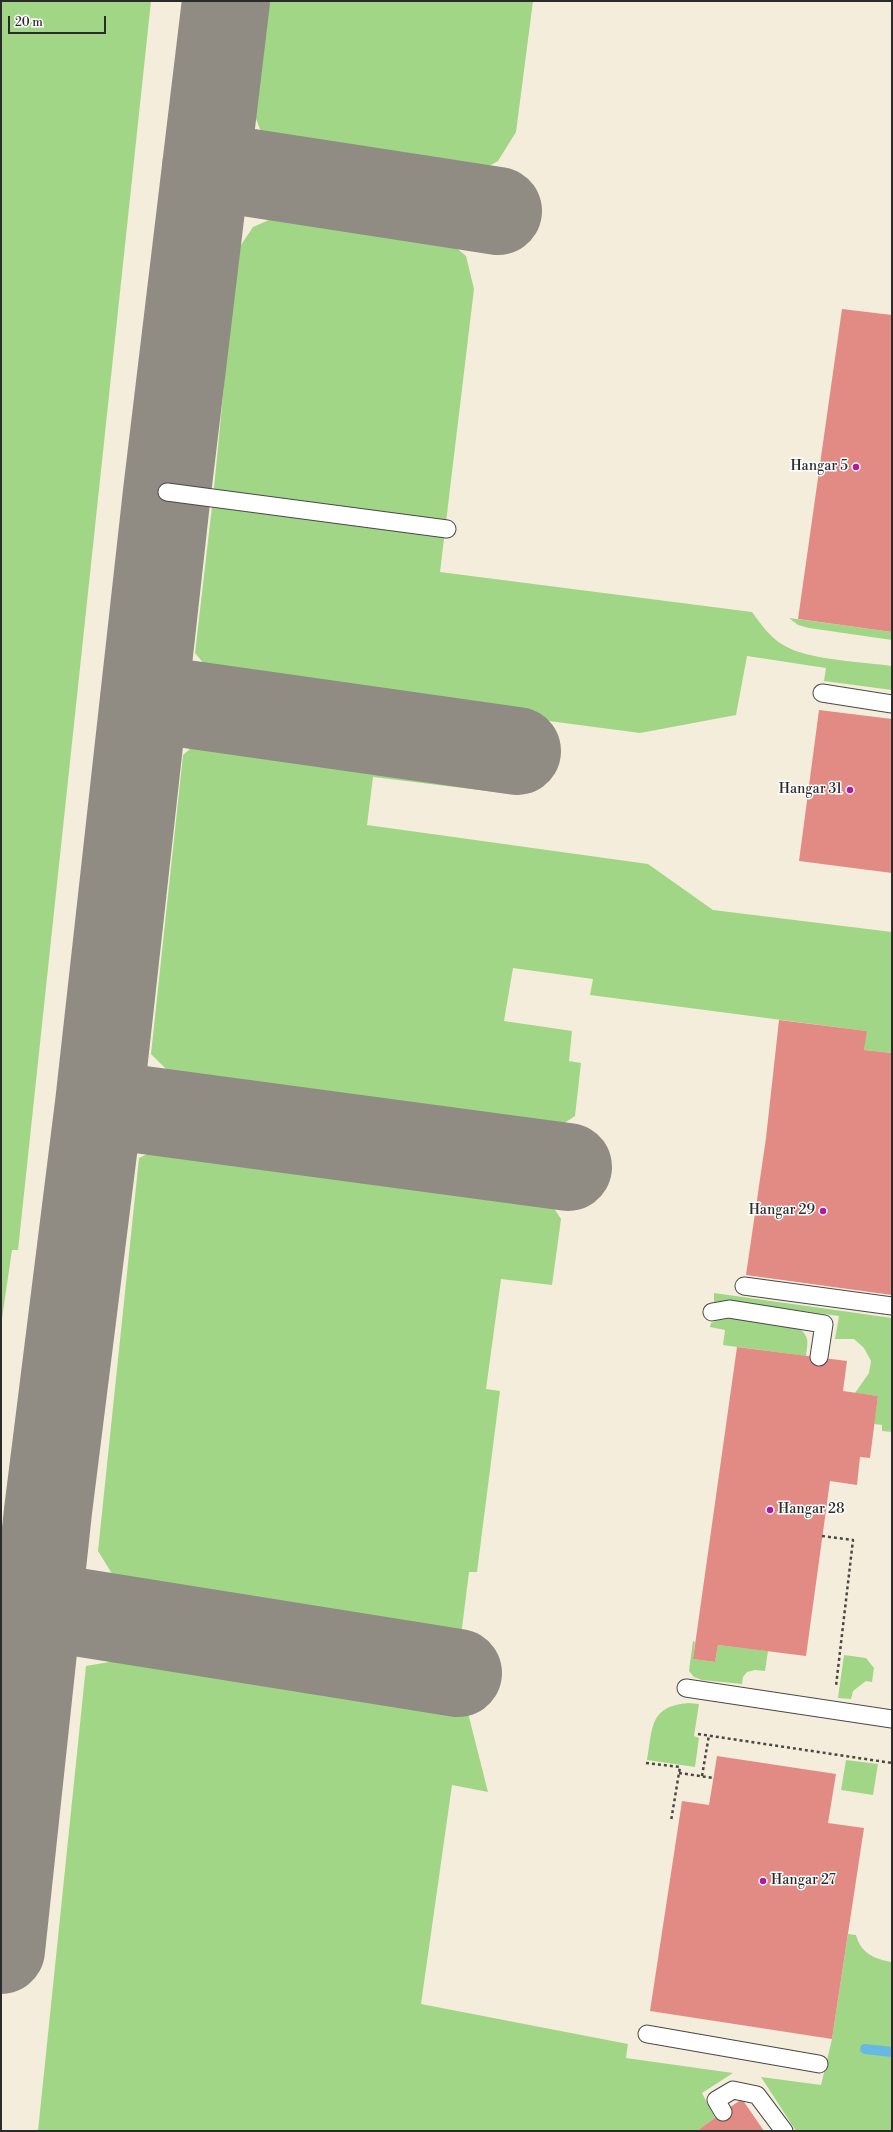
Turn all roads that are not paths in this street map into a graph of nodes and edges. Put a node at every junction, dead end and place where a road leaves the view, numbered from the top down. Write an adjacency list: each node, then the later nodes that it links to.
1 (167, 492): 2 (lane)
2 (447, 529)
3 (822, 693): 4 (lane)
4 (892, 704)
5 (744, 1286): 6 (lane)
6 (892, 1306)
7 (712, 1312): 8 (lane)
8 (819, 1357)
9 (686, 1688): 10 (lane)
10 (892, 1719)
11 (647, 2034): 12 (lane)
12 (819, 2064)
13 (723, 2112): 14 (lane)
14 (784, 2131)

